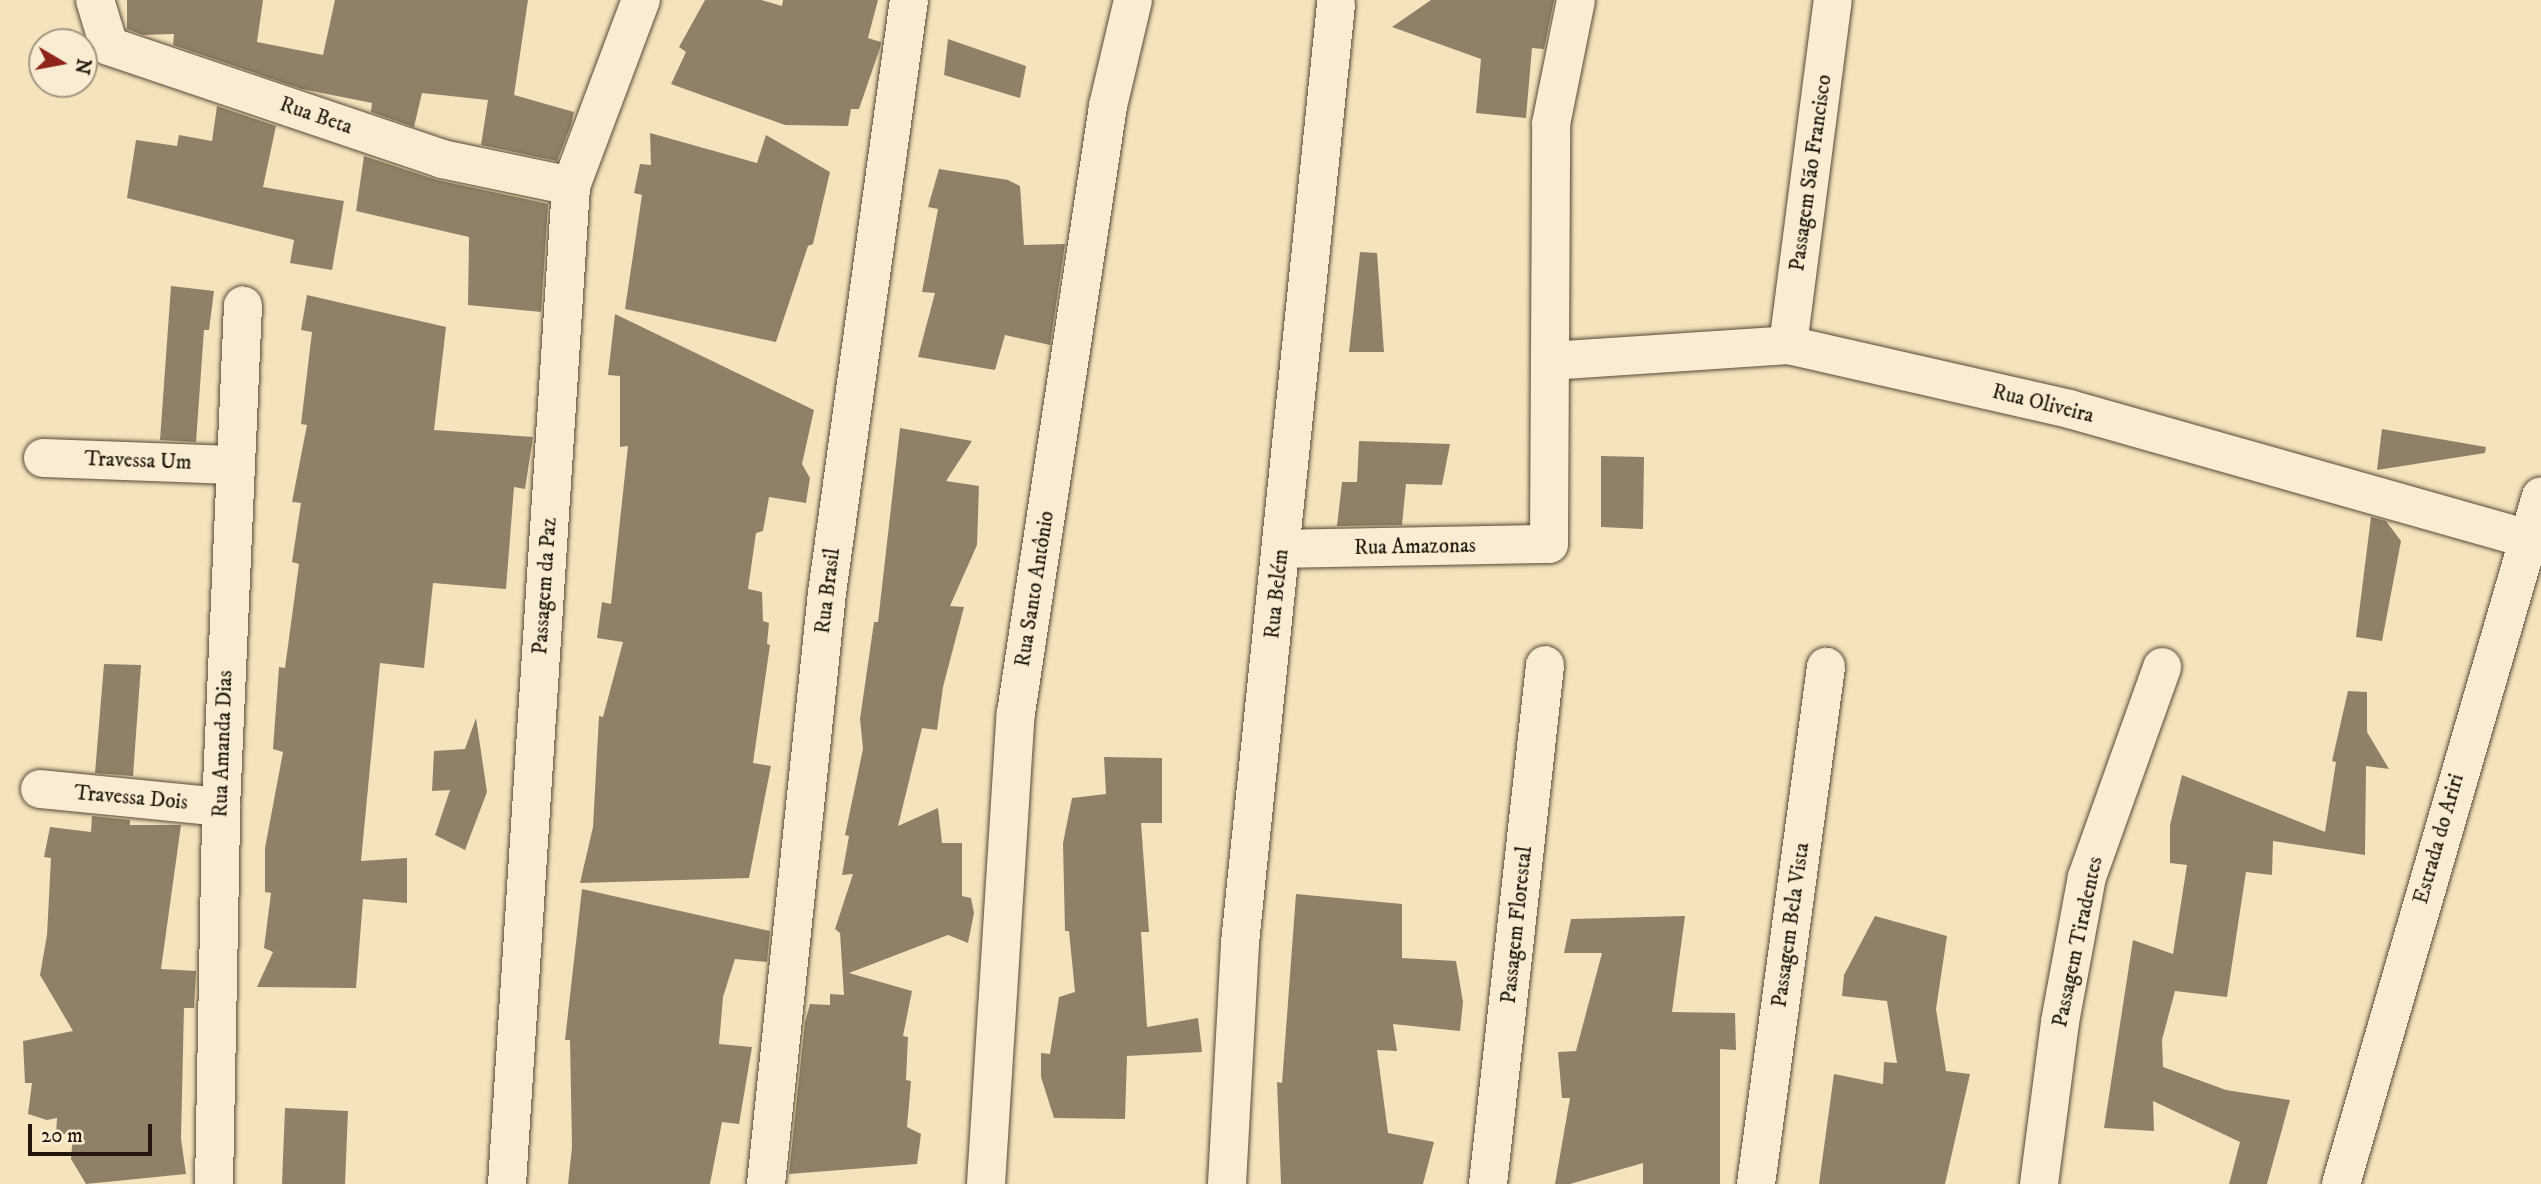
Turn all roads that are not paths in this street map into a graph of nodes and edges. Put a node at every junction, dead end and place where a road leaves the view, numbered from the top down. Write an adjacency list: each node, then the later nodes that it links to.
1 (96, 0): 8 (street, Rua Beta)
2 (641, 0): 8 (street, Passagem da Paz)
3 (909, 0): 24 (street, Rua Brasil)
4 (1133, 0): 25 (street, Rua Santo Antônio)
5 (1576, 0): 11 (street)
6 (1833, 0): 10 (street, Passagem São Francisco)
7 (1336, 4): 16 (street, Rua Belém)
8 (571, 186): 23 (street, Passagem da Paz)
9 (243, 305): 13 (street, Rua Amanda Dias)
10 (1788, 345): 11 (street, Rua Oliveira); 15 (street, Rua Oliveira)
11 (1550, 361): 16 (street, Rua Amazonas)
12 (43, 458): 13 (street, Travessa Um)
13 (233, 465): 21 (street, Rua Amanda Dias)
14 (2541, 496): 15 (street, Estrada do Ariri)
15 (2525, 538): 30 (street, Estrada do Ariri)
16 (1282, 549): 26 (street, Rua Belém)
17 (1545, 665): 27 (street, Passagem Florestal)
18 (1826, 667): 28 (street, Passagem Bela Vista)
19 (2162, 667): 29 (street, Passagem Tiradentes)
20 (40, 789): 21 (street, Travessa Dois)
21 (221, 807): 22 (street, Rua Amanda Dias)
22 (214, 1184)
23 (507, 1184)
24 (766, 1184)
25 (986, 1184)
26 (1227, 1184)
27 (1489, 1184)
28 (1756, 1184)
29 (2039, 1184)
30 (2341, 1184)

